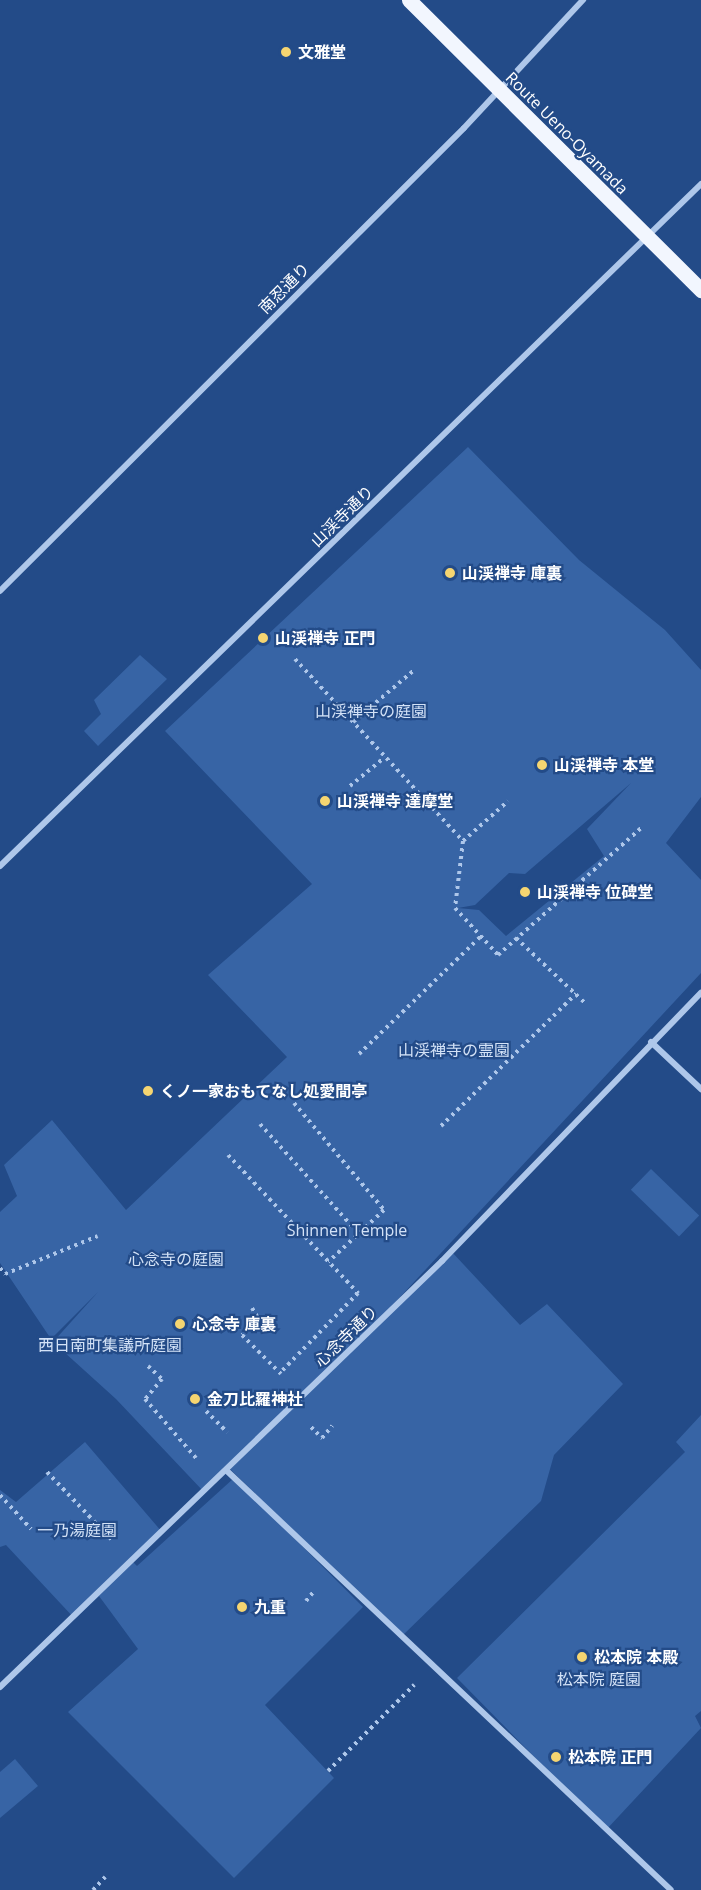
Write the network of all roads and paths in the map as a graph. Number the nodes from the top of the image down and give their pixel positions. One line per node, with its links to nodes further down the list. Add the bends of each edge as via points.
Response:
1 (409, 0): 3 (main road, Route Ueno-Oyamada)
2 (584, 0): 3 (street, 南忍通り)
3 (497, 89): 5 (main road, Route Ueno-Oyamada); 7 (street, 南忍通り, via 464,128)
4 (701, 184): 5 (street, 山渓寺通り)
5 (647, 239): 6 (main road, Route Ueno-Oyamada); 16 (street, 山渓寺通り)
6 (701, 290)
7 (0, 591)
8 (295, 659): 10 (path)
9 (414, 670): 10 (path)
10 (353, 722): 11 (path)
11 (385, 757): 12 (path); 15 (path)
12 (350, 786)
13 (508, 801): 15 (path)
14 (641, 828): 18 (path)
15 (464, 841): 17 (path, via 454,908)
16 (0, 866)
17 (481, 936): 18 (path, via 498,955); 23 (path)
18 (516, 938): 20 (path)
19 (701, 993): 22 (street, 心念寺通り)
20 (576, 994): 21 (path); 27 (path)
21 (585, 1003)
22 (651, 1041): 24 (street); 36 (street, 心念寺通り, via 442,1261)
23 (359, 1054)
24 (701, 1089)
25 (294, 1103): 29 (path, via 384,1210)
26 (260, 1124): 29 (path)
27 (441, 1126)
28 (228, 1155): 31 (path)
29 (359, 1234): 31 (path)
30 (98, 1236): 32 (path, via 5,1274)
31 (328, 1262): 35 (path, via 358,1293)
32 (0, 1268)
33 (252, 1308): 35 (path, via 258,1318 242,1335)
34 (148, 1366): 39 (path, via 162,1379 145,1400)
35 (280, 1373): 36 (path)
36 (302, 1397): 37 (street, 心念寺通り)
37 (227, 1471): 39 (street, 心念寺通り); 43 (street)
38 (47, 1472): 42 (path)
39 (216, 1481): 42 (street, 心念寺通り)
40 (0, 1496): 41 (path)
41 (31, 1529)
42 (132, 1560): 44 (street, 心念寺通り)
43 (434, 1665): 45 (path); 48 (street)
44 (0, 1686)
45 (328, 1771)
46 (105, 1877): 47 (path)
47 (93, 1890)
48 (671, 1890)

